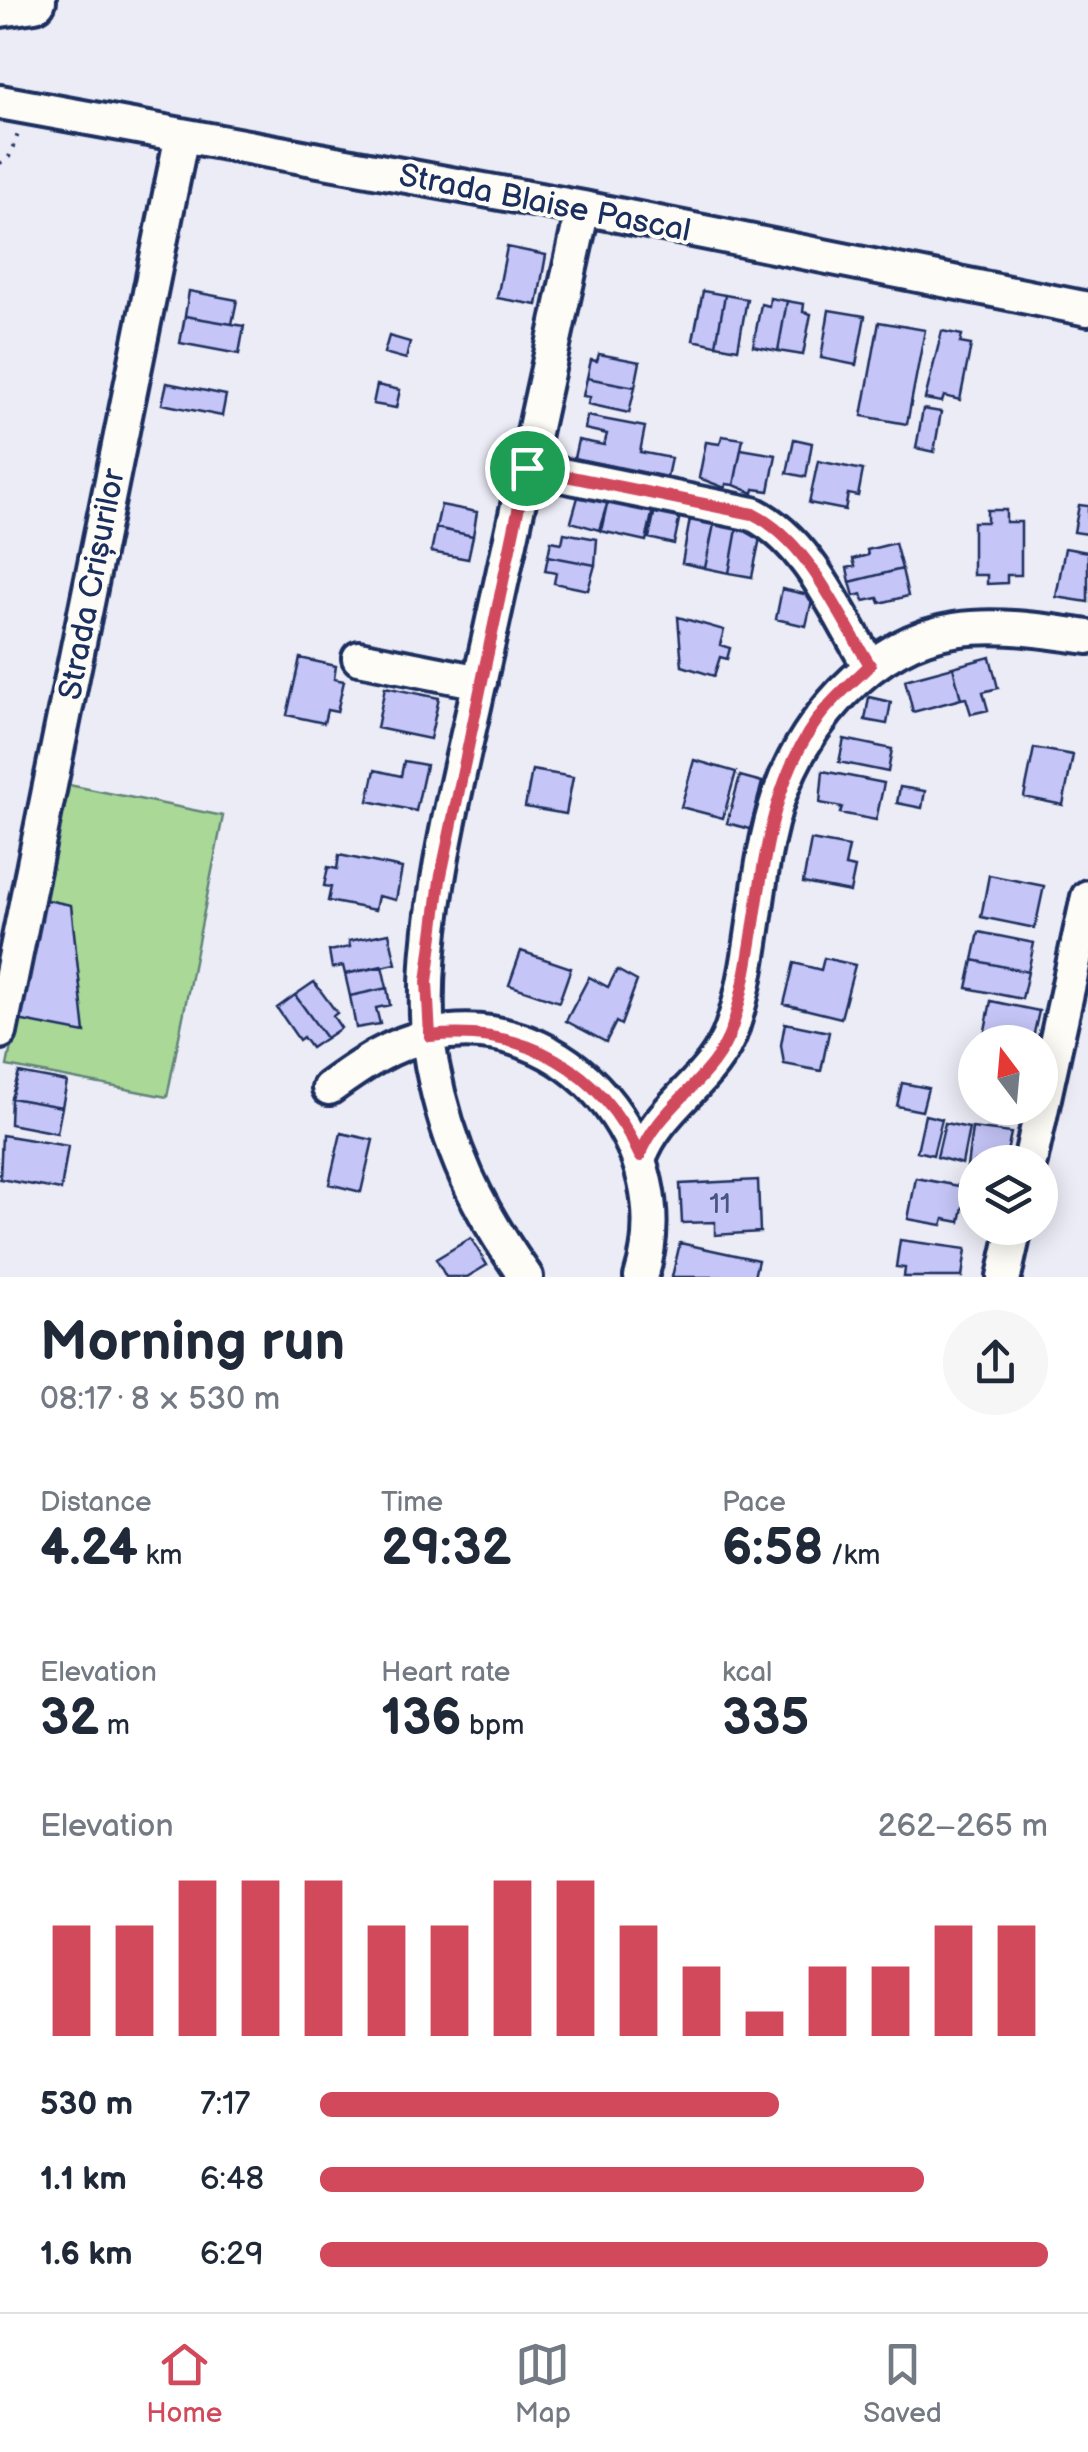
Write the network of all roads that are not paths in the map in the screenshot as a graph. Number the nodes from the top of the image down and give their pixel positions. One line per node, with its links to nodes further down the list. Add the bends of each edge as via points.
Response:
1 (34, 0): 2 (main road)
2 (0, 5)
3 (14, 104): 4 (street, Strada Blaise Pascal)
4 (182, 135): 5 (street, Strada Blaise Pascal); 13 (street, Strada Crișurilor)
5 (583, 208): 6 (street, Strada Blaise Pascal); 7 (street)
6 (1088, 309)
7 (527, 468): 10 (street, via 753,514 777,526); 11 (street)
8 (1088, 637): 10 (street, via 963,627 918,636)
9 (359, 658): 11 (street)
10 (870, 665): 17 (street, via 816,720 779,796 732,1030 701,1078 648,1134)
11 (480, 682): 14 (street, via 440,880 427,982)
12 (1088, 897): 16 (street)
13 (0, 1032)
14 (430, 1036): 15 (street, via 376,1054); 17 (street, via 482,1034 557,1058 616,1110); 19 (street, via 455,1158)
15 (330, 1088)
16 (1034, 1145)
17 (640, 1156): 20 (street, via 651,1225)
18 (1012, 1245): 21 (street)
19 (526, 1277)
20 (641, 1277)
21 (1004, 1277)

